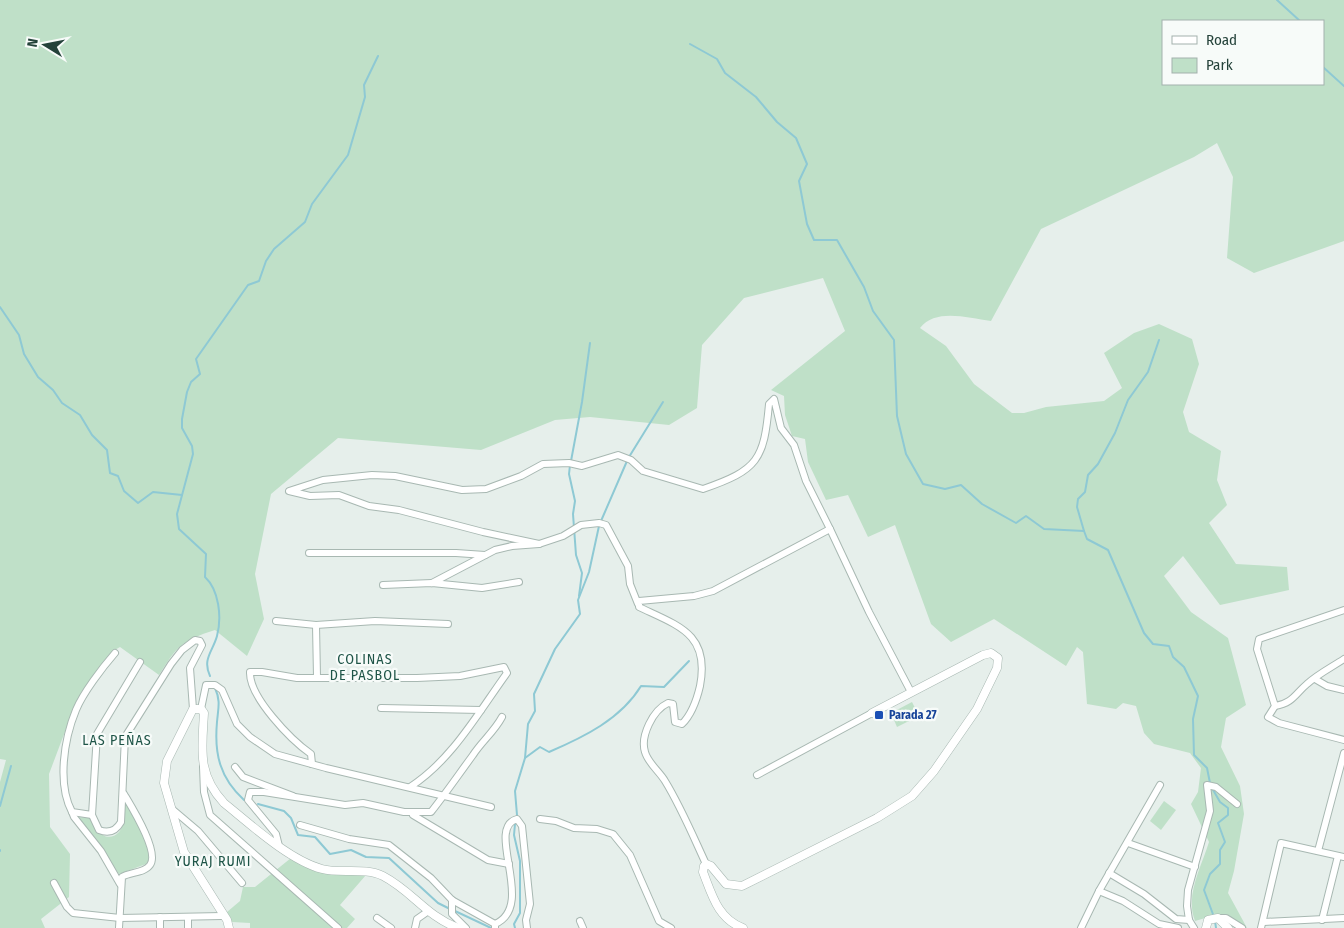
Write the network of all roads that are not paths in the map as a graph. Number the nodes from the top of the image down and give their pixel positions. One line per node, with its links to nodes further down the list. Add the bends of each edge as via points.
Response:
1 (830, 529): 2 (street, via 806,481 794,445 781,428 774,399 769,404 763,449 756,463 703,489 643,471 631,460 618,455 582,466 543,464 522,476 486,489 462,490 372,474 324,480 289,490 310,496 339,495 369,506 399,510); 8 (street, via 713,591 694,596 641,600); 19 (street, via 868,612)
2 (539, 544): 4 (street, via 512,546); 8 (street, via 563,536 581,525 606,525 628,566 630,584)
3 (309, 553): 4 (street, via 456,552)
4 (486, 555): 6 (street)
5 (519, 582): 6 (street, via 482,588)
6 (432, 583): 7 (street)
7 (383, 585)
8 (638, 604): 50 (street, via 685,632 702,652 698,692 686,720 682,724 675,722 673,704 664,704 650,723 644,745 646,755 664,779)
9 (1344, 610): 20 (street, via 1259,639 1257,649)
10 (276, 621): 12 (street)
11 (448, 624): 12 (street, via 376,621)
12 (316, 625): 16 (street)
13 (115, 653): 40 (street, via 76,710 68,737 64,757 65,781 67,802)
14 (1344, 658): 17 (street)
15 (140, 662): 42 (street, via 97,734)
16 (317, 676): 23 (street, via 460,676 504,667 507,673); 28 (street, via 297,678 250,672 250,681 257,696 297,744 311,754)
17 (1315, 679): 18 (street); 20 (street, via 1296,697)
18 (1344, 690)
19 (911, 692): 24 (street); 50 (street, via 987,653 998,658 997,668 976,709 934,771 905,802 742,886 723,882 714,868)
20 (1275, 706): 26 (street, via 1268,717 1279,723)
21 (381, 708): 23 (street)
22 (197, 709): 28 (street, via 206,685 216,685 222,690 234,719 250,736 275,754); 29 (street, via 204,713); 34 (street, via 190,668 202,645 195,640 171,664 126,737); 38 (street, via 165,766 164,783)
23 (481, 710): 33 (street, via 437,765)
24 (872, 713): 31 (street)
25 (502, 717): 35 (street)
26 (1344, 740)
27 (1344, 753): 47 (street)
28 (312, 764): 33 (street)
29 (203, 767): 46 (street, via 219,798); 75 (street, via 204,792 210,815)
30 (235, 767): 36 (street, via 243,777)
31 (757, 775)
32 (1160, 785): 45 (street)
33 (410, 787): 35 (street)
34 (123, 793): 42 (street, via 121,822 114,830 99,830); 55 (street, via 137,816 151,848 152,859 151,865 122,877)
35 (444, 795): 39 (street); 41 (street, via 431,812)
36 (296, 798): 41 (street, via 345,805 374,804); 46 (street, via 254,791 248,795 248,800 276,834)
37 (1237, 804): 51 (street, via 1216,787 1207,785 1210,811)
38 (172, 808): 54 (street, via 198,831); 59 (street, via 184,852)
39 (491, 808)
40 (72, 812): 42 (street); 55 (street)
41 (404, 812): 49 (street, via 427,822 488,860)
42 (92, 815)
43 (540, 819): 82 (street, via 613,834 630,855 659,921)
44 (300, 825): 57 (street, via 349,839 389,845)
45 (1128, 843): 51 (street); 52 (street)
46 (279, 846): 58 (street, via 323,869 381,875)
47 (1318, 851): 48 (street); 69 (street, via 1282,843)
48 (1341, 856): 67 (street)
49 (508, 864): 70 (street, via 512,907 507,918); 80 (street, via 507,830 517,819 522,826 530,893)
50 (706, 864): 83 (street, via 703,872 719,910 729,921)
51 (1195, 867): 66 (street, via 1188,890)
52 (1110, 873): 56 (street); 66 (street, via 1176,919)
53 (54, 883): 62 (street, via 73,913)
54 (242, 883)
55 (120, 884): 62 (street)
56 (1099, 891): 84 (street); 85 (street, via 1123,901 1159,924)
57 (452, 900): 70 (street); 79 (street, via 452,914)
58 (427, 912): 77 (street, via 416,919); 78 (street)
59 (222, 916): 61 (street); 74 (street)
60 (160, 917): 61 (street); 62 (street); 72 (street)
61 (188, 917): 73 (street)
62 (120, 918): 71 (street)
63 (377, 918): 76 (street)
64 (1218, 918): 87 (street, via 1208,920); 88 (street); 89 (street, via 1226,918)
65 (1344, 918): 67 (street)
66 (1189, 920): 86 (street)
67 (1322, 920): 69 (street)
68 (580, 921): 81 (street)
69 (1262, 925)
70 (495, 926)
71 (119, 928)
72 (160, 928)
73 (188, 928)
74 (229, 928)
75 (338, 928)
76 (391, 928)
77 (415, 928)
78 (458, 928)
79 (466, 928)
80 (528, 928)
81 (583, 928)
82 (671, 928)
83 (743, 928)
84 (1081, 928)
85 (1178, 928)
86 (1194, 928)
87 (1206, 928)
88 (1228, 928)
89 (1242, 928)

